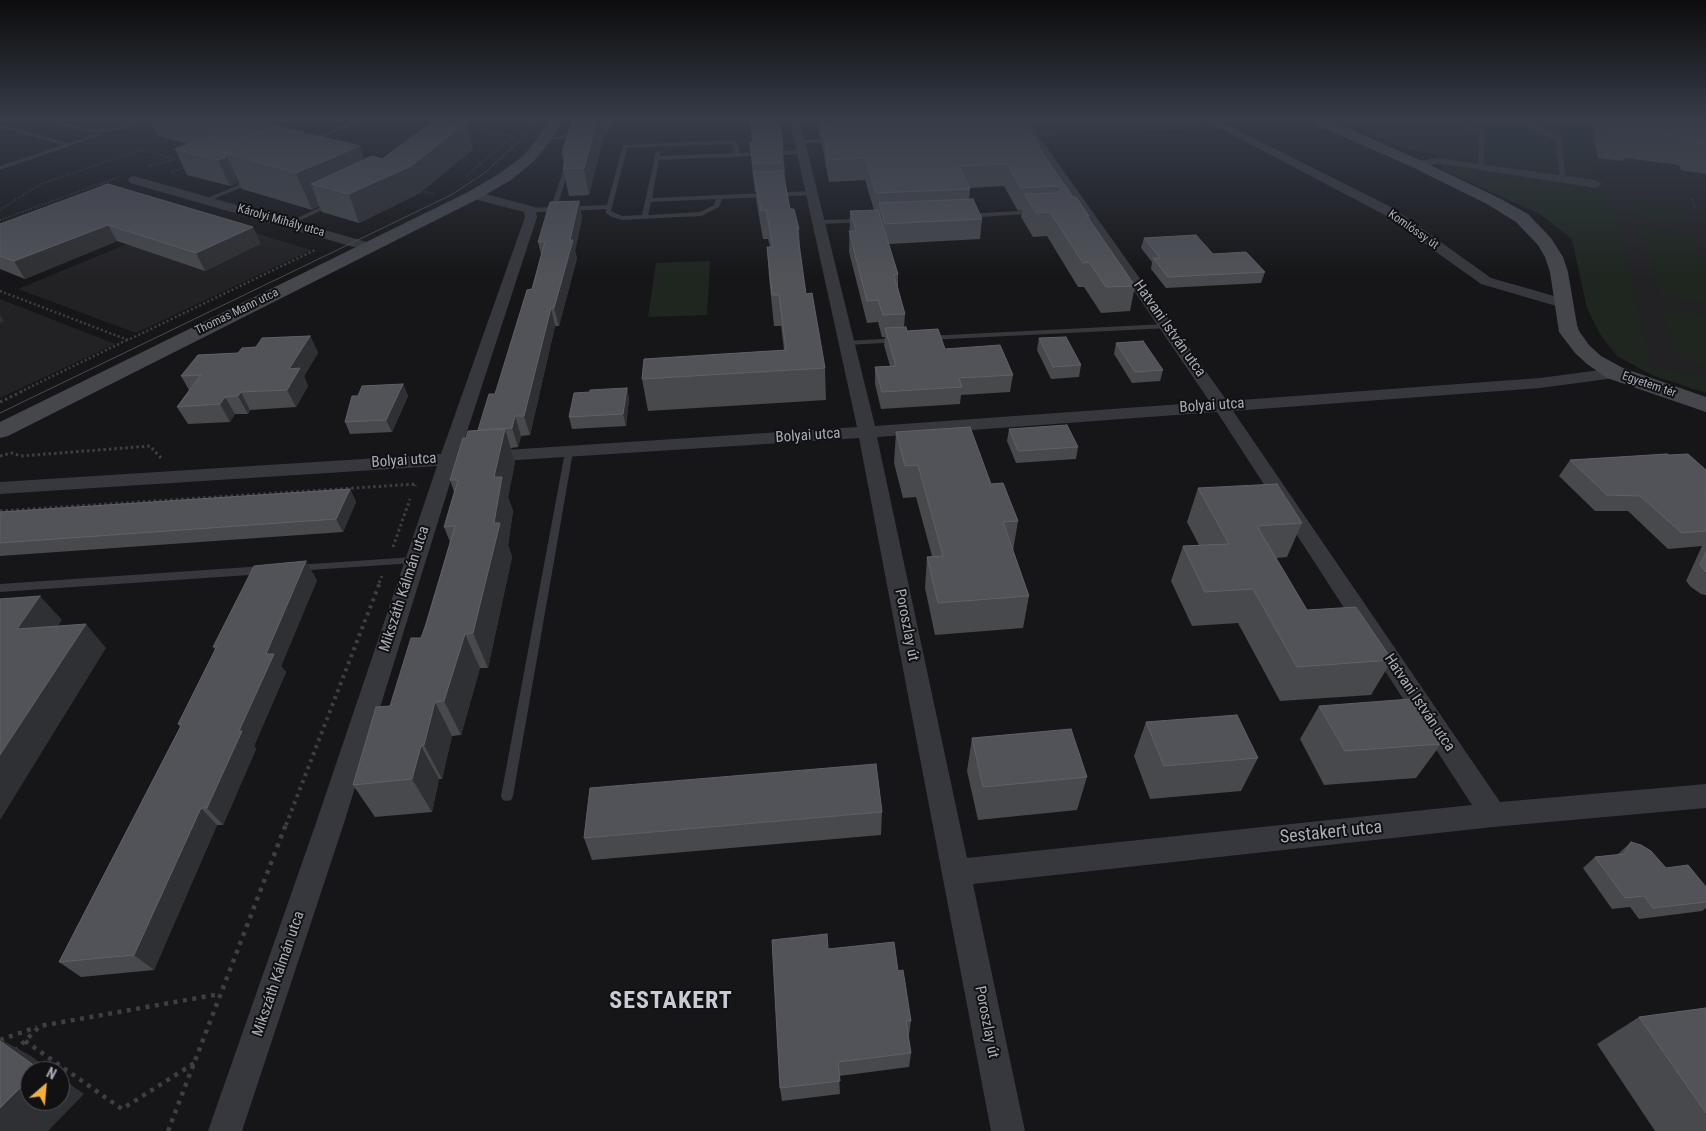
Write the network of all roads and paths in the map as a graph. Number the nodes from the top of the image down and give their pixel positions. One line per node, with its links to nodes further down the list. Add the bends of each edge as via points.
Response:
1 (71, 174): 29 (path, via 41,184)
2 (250, 174): 25 (lane, via 243,177 241,186)
3 (509, 174): 20 (street)
4 (565, 174): 31 (lane)
5 (618, 174): 27 (lane)
6 (654, 174): 26 (lane)
7 (807, 174): 19 (street, Poroszlay út)
8 (1060, 174): 43 (street, Hatvani István utca)
9 (1315, 174): 42 (street, Komlóssy út, via 1388,211 1486,281)
10 (1437, 174): 42 (street, Egyetem tér, via 1522,218 1545,242 1554,257)
11 (1524, 174): 14 (street)
12 (1562, 174): 14 (lane)
13 (130, 177): 15 (path); 25 (street, Károlyi Mihály utca)
14 (1563, 180): 16 (street)
15 (101, 184): 17 (path); 35 (path)
16 (1596, 184)
17 (110, 187)
18 (418, 190): 21 (path, via 436,194)
19 (812, 193): 22 (lane); 37 (street, Poroszlay út)
20 (474, 195): 30 (street); 40 (street, Thomas Mann utca)
21 (427, 198)
22 (719, 198): 26 (lane); 33 (lane, via 717,206 708,212)
23 (343, 199): 38 (lane)
24 (1692, 199): 28 (path)
25 (206, 200): 38 (street, Károlyi Mihály utca)
26 (649, 200): 33 (lane)
27 (608, 207): 31 (lane); 33 (lane, via 608,212 614,216)
28 (1695, 208)
29 (0, 210)
30 (530, 210): 31 (lane); 57 (street, Mikszáth Kálmán utca, via 531,217)
31 (554, 210)
32 (1043, 212): 34 (lane)
33 (645, 216)
34 (956, 216)
35 (0, 220)
36 (868, 220): 37 (lane)
37 (819, 222): 47 (street, Poroszlay út)
38 (288, 224): 40 (street, Károlyi Mihály utca)
39 (309, 246): 46 (path, via 318,248)
40 (369, 247): 52 (street, Thomas Mann utca)
41 (0, 291): 46 (path)
42 (1564, 303): 48 (street, Egyetem tér, via 1569,332 1594,360)
43 (1166, 326): 45 (lane); 51 (street, Hatvani István utca)
44 (909, 339): 47 (lane)
45 (919, 339)
46 (128, 340): 49 (path)
47 (846, 343): 53 (street, Poroszlay út)
48 (1614, 373): 50 (street, Egyetem tér); 51 (street, Bolyai utca, via 1540,382)
49 (0, 402)
50 (1706, 404)
51 (1221, 405): 53 (street, Bolyai utca); 64 (street, Hatvani István utca)
52 (0, 430)
53 (867, 432): 55 (street, Bolyai utca); 65 (street, Poroszlay út)
54 (150, 446): 56 (path)
55 (569, 452): 57 (street, Bolyai utca); 62 (lane)
56 (0, 456)
57 (450, 458): 58 (street, Bolyai utca); 60 (street, Mikszáth Kálmán utca)
58 (0, 488)
59 (0, 511): 60 (path, via 416,484)
60 (401, 561): 61 (lane); 66 (path); 73 (street, Mikszáth Kálmán utca, via 329,826)
61 (0, 588)
62 (507, 796)
63 (1706, 796): 64 (street, Sestakert utca)
64 (1493, 815): 65 (street, Sestakert utca)
65 (956, 873): 74 (street, Poroszlay út)
66 (220, 994): 67 (path); 71 (path)
67 (40, 1026): 68 (path); 69 (path)
68 (0, 1040)
69 (25, 1041): 70 (path); 71 (path, via 122,1109)
70 (12, 1053)
71 (196, 1062): 72 (path)
72 (168, 1131)
73 (225, 1131)
74 (1008, 1131)

